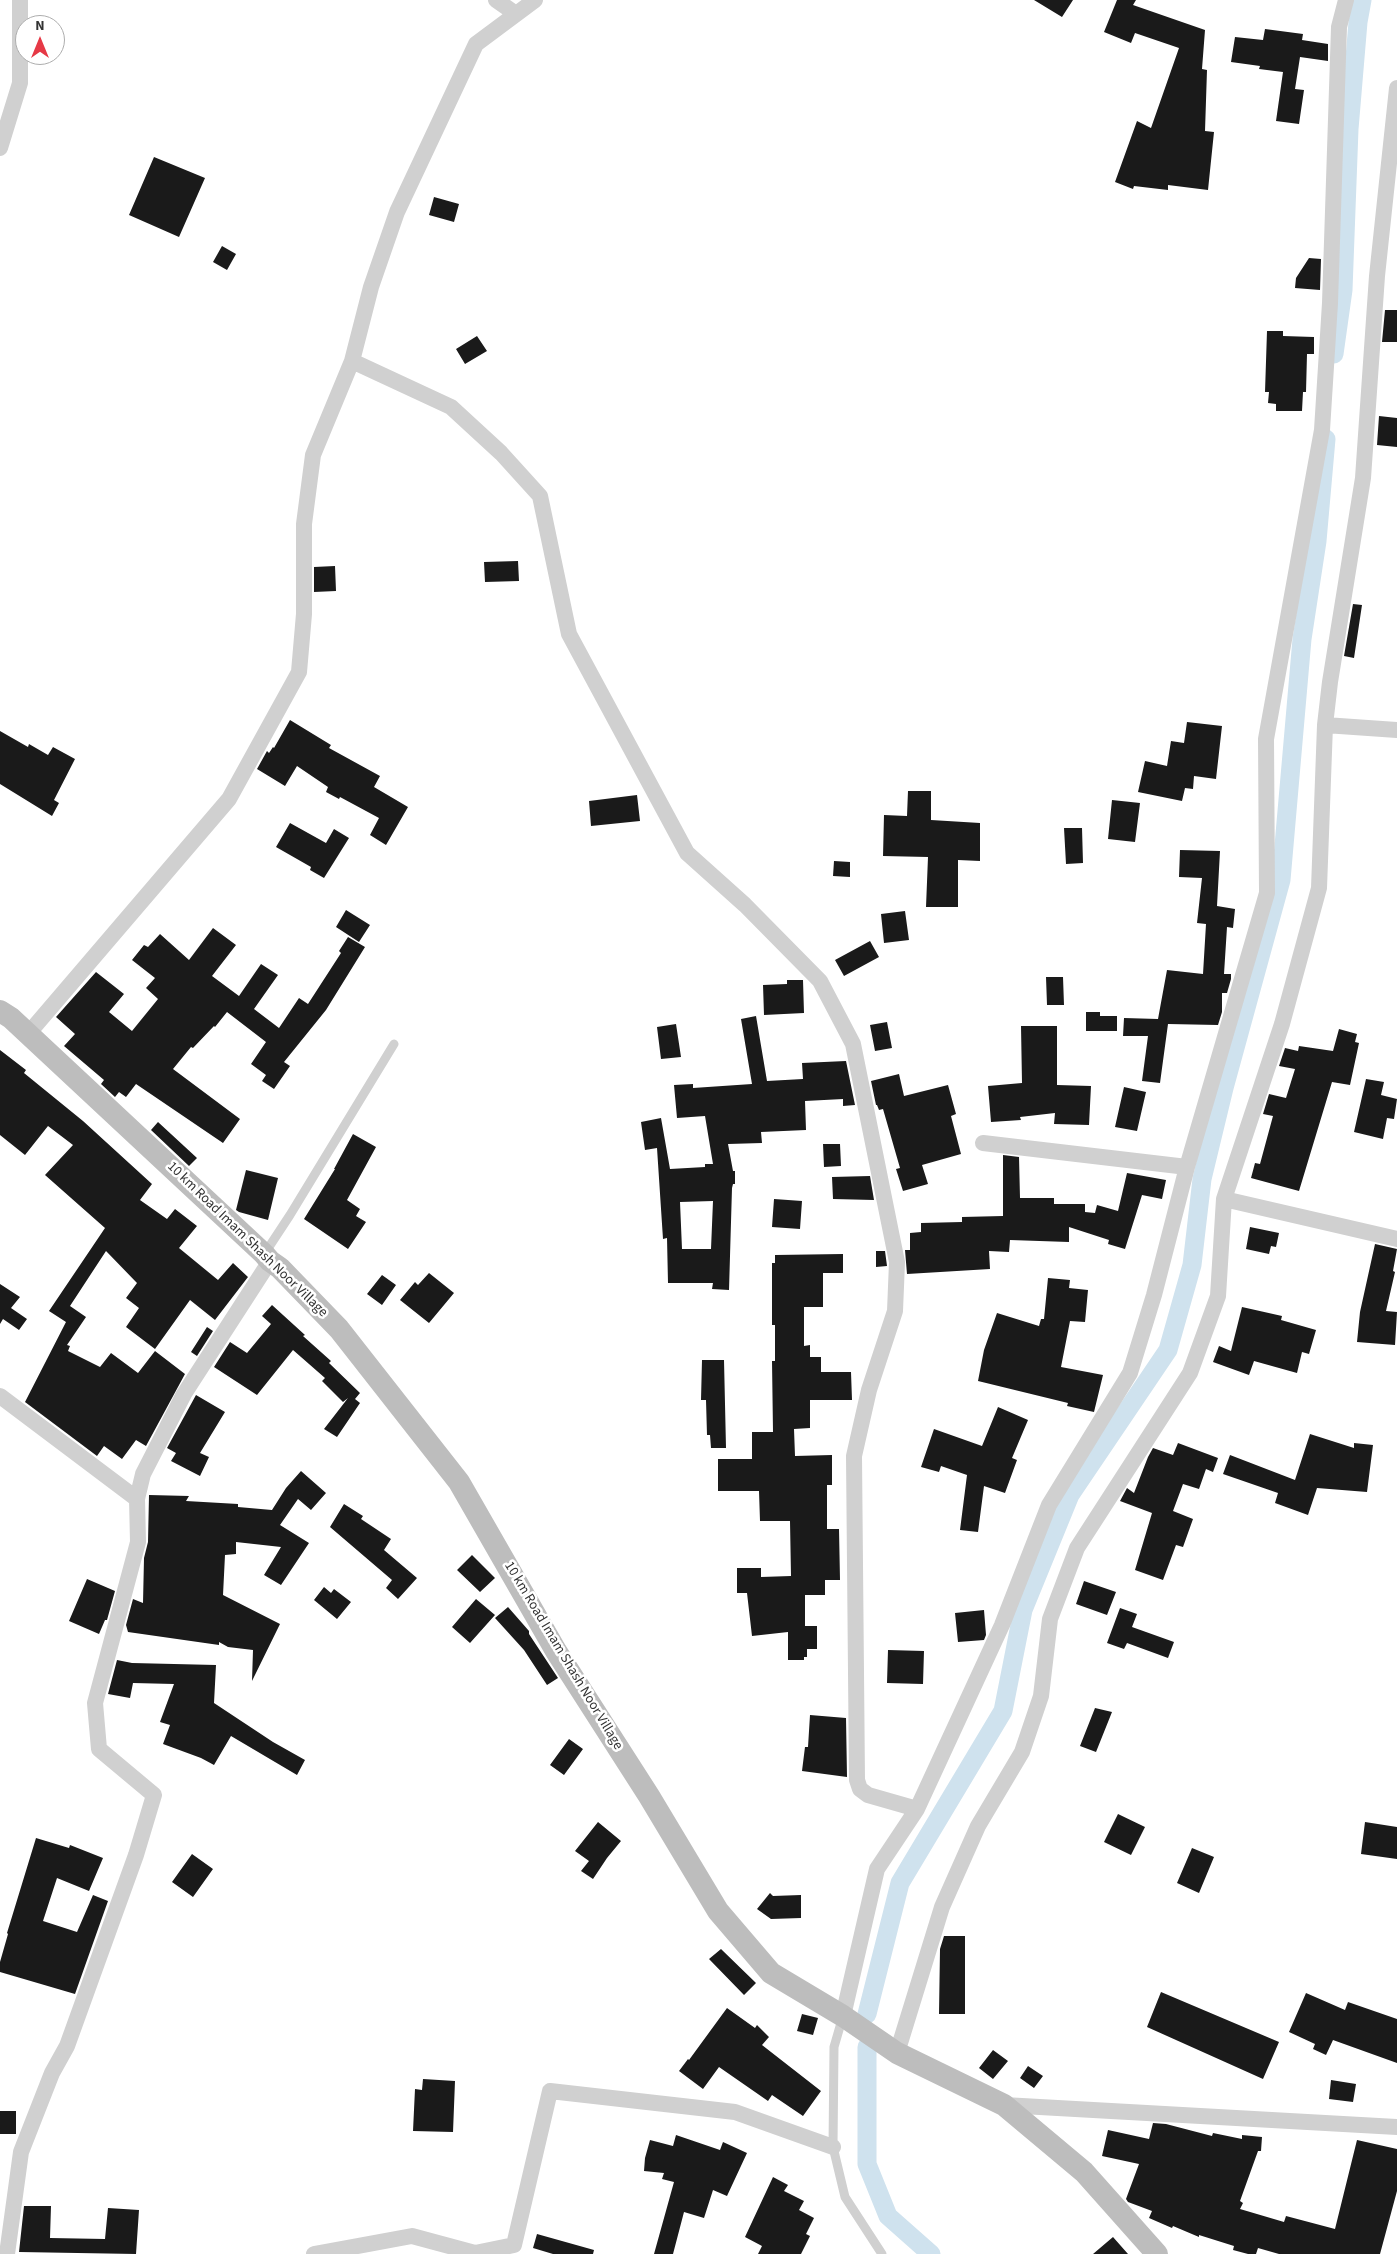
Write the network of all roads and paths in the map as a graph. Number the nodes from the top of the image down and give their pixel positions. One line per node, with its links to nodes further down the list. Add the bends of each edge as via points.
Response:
1 (20, 0): 7 (street, via 20,83)
2 (496, 0): 5 (street)
3 (535, 0): 5 (street)
4 (1346, 0): 16 (street, via 1339,27 1330,303 1322,430 1266,739 1267,893)
5 (516, 14): 9 (street, via 476,44 397,212 371,287)
6 (1397, 88): 8 (street)
7 (0, 148)
8 (1390, 229): 10 (street, via 1377,276 1363,478)
9 (352, 362): 13 (street, via 313,455 304,524 304,614 299,672 229,799); 22 (street, via 451,407 501,453 540,496 569,634 687,853 745,905 820,981 853,1044 897,1262 895,1311 869,1390 854,1456 857,1780 860,1789 868,1795)
10 (1325, 725): 11 (street); 17 (street, via 1319,888 1282,1024)
11 (1397, 730)
12 (0, 1010): 13 (street, 10 km Road Imam Shash Noor Village)
13 (28, 1034): 19 (street, 10 km Road Imam Shash Noor Village)
14 (394, 1044): 19 (lane)
15 (983, 1143): 16 (street)
16 (1187, 1167): 22 (street, via 1130,1373 1049,1505 1002,1626)
17 (1224, 1199): 18 (street); 24 (street, via 1218,1296 1190,1373 1077,1548 1050,1619 1041,1696 1022,1752 978,1826 942,1907)
18 (1397, 1239)
19 (268, 1257): 21 (street, via 184,1394 144,1474); 23 (street, 10 km Road Imam Shash Noor Village, via 339,1329 459,1482 556,1651 718,1911 772,1973)
20 (0, 1396): 21 (street)
21 (137, 1499): 29 (street, via 138,1542 95,1704 99,1749 154,1795 136,1855 70,2037 21,2152)
22 (917, 1810): 23 (street, via 877,1869)
23 (843, 2016): 24 (street, 10 km Road Imam Shash Noor Village); 27 (lane, via 834,2047)
24 (897, 2053): 25 (street, 10 km Road Imam Shash Noor Village)
25 (1004, 2105): 26 (street); 32 (street, 10 km Road Imam Shash Noor Village, via 1084,2172)
26 (1397, 2127)
27 (833, 2147): 28 (street, via 735,2112 550,2091); 31 (lane, via 846,2197)
28 (515, 2249): 30 (street, via 475,2253 412,2236)
29 (7, 2254)
30 (314, 2254)
31 (882, 2254)
32 (1157, 2254)

